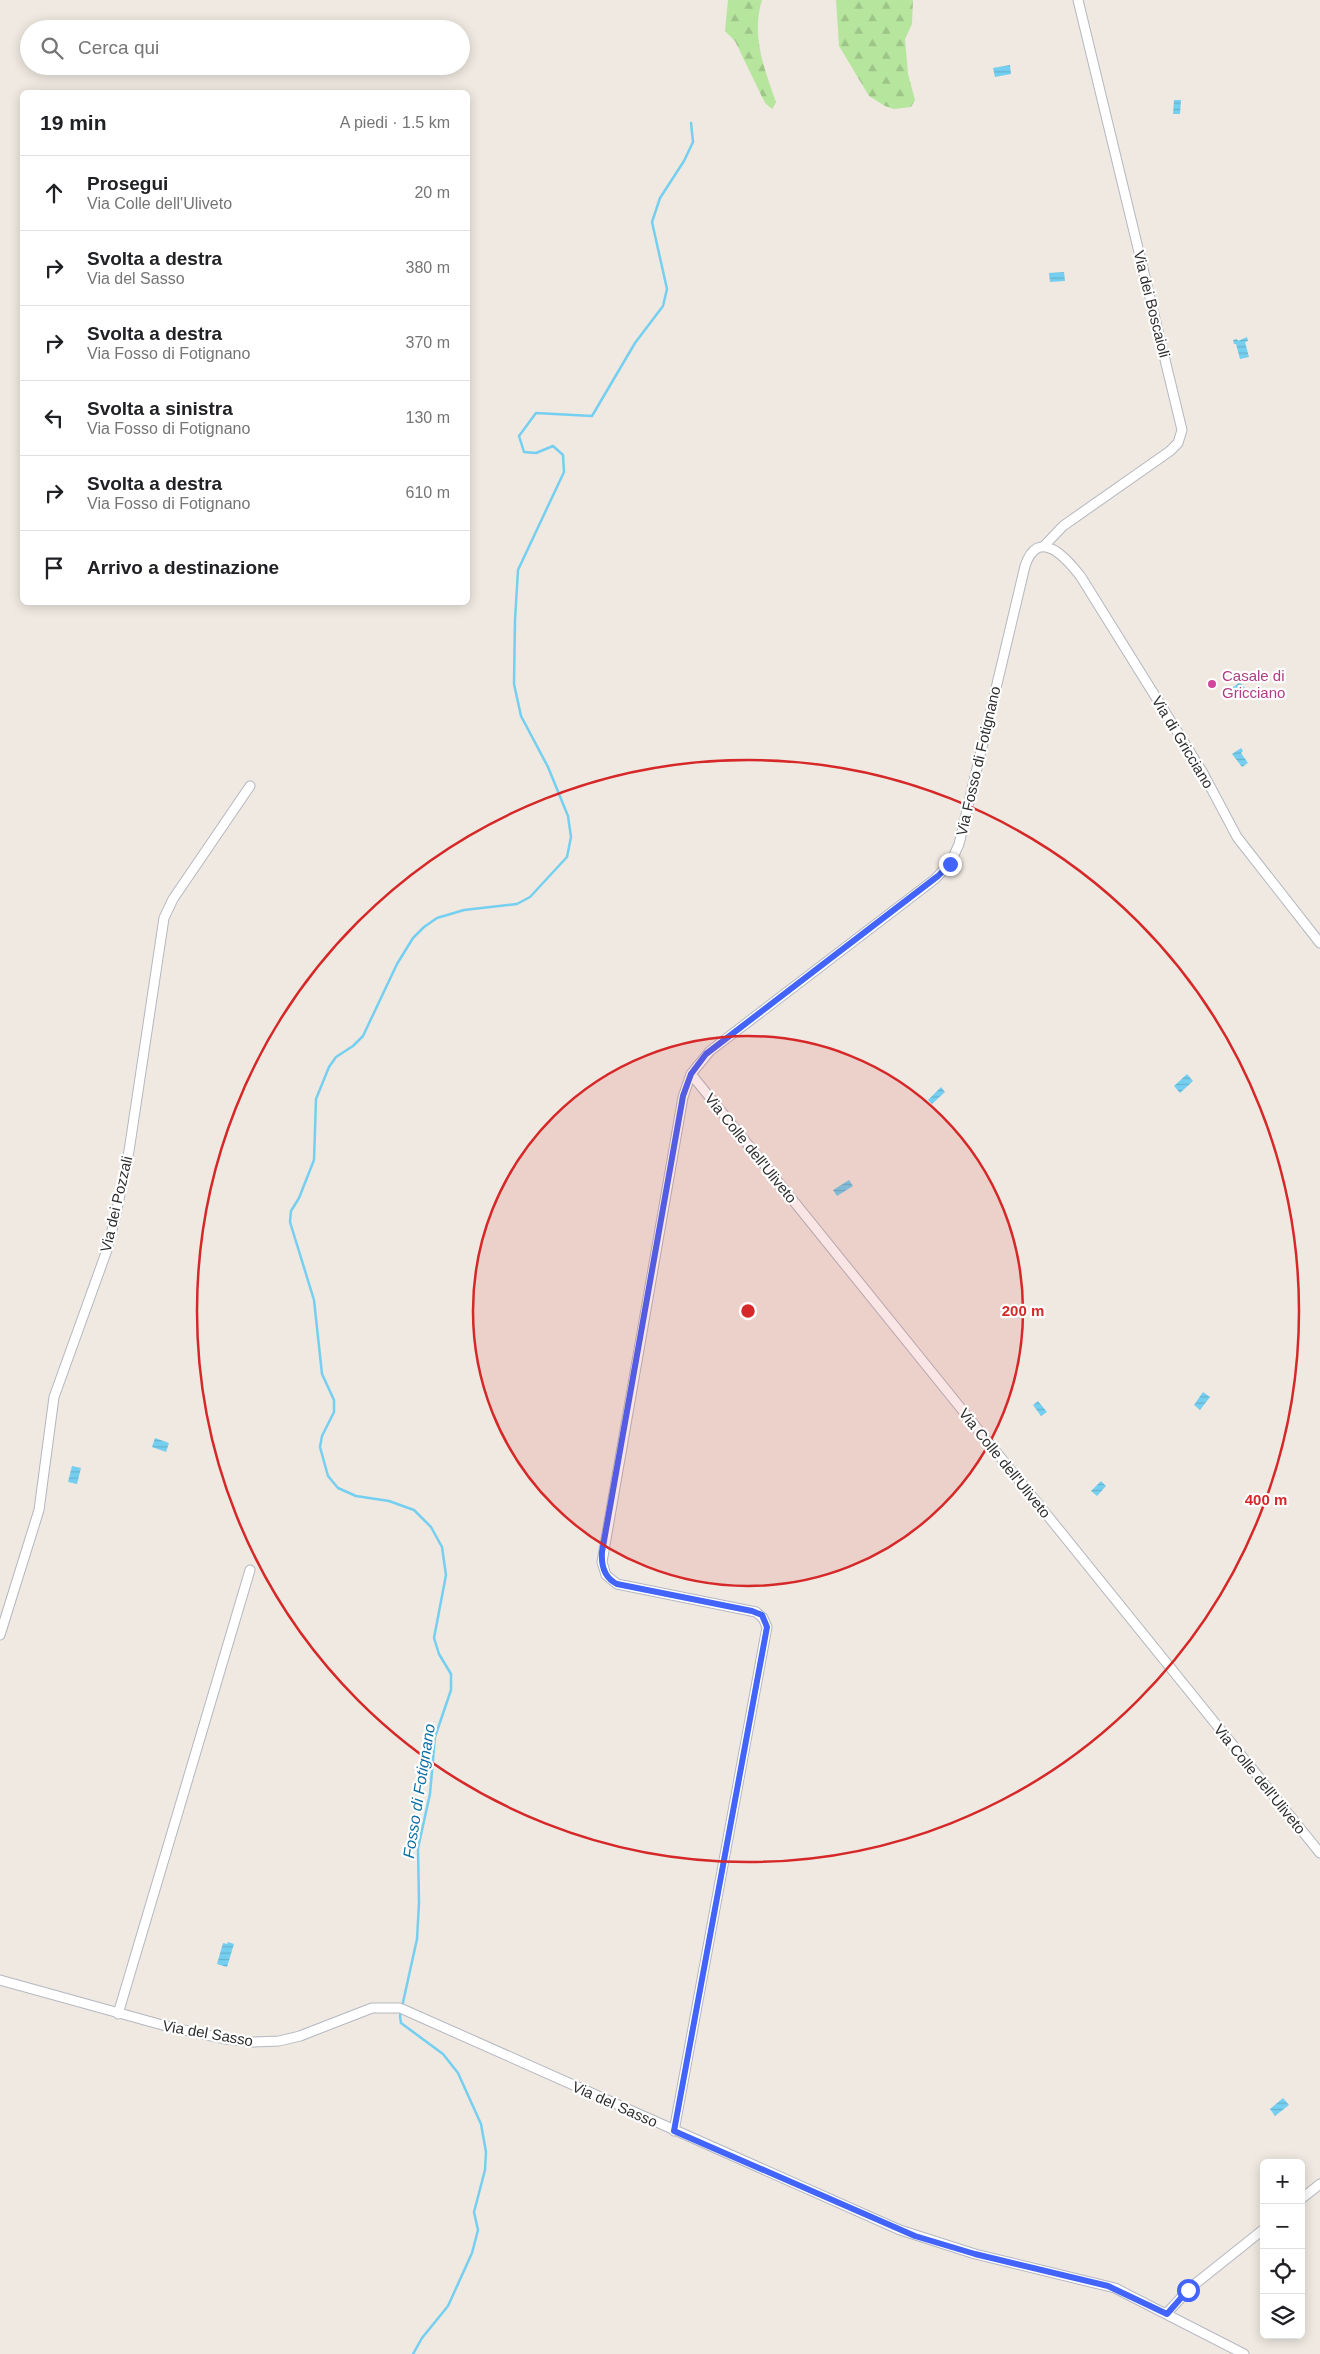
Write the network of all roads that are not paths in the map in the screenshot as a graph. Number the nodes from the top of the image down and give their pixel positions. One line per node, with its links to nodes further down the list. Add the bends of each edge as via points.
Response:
1 (1078, 0): 2 (street, Via dei Boscaioli, via 1182,430 1180,439 1170,451 1063,526)
2 (1044, 546): 4 (street, Via di Gricciano, via 1060,554 1081,576 1203,772 1237,837); 5 (street, Via Fosso di Fotignano, via 1032,550 1025,566 952,862 710,1051)
3 (250, 786): 7 (street, Via dei Pozzali, via 176,894 164,918 129,1151 114,1222 54,1397 39,1510)
4 (1320, 943)
5 (691, 1074): 8 (street, Via Colle dell'Uliveto); 11 (street, Via Fosso di Fotignano, via 683,1096 602,1562 606,1575 617,1584 752,1611 762,1615 767,1627)
6 (250, 1570): 10 (street)
7 (0, 1635)
8 (1320, 1854)
9 (0, 1980): 10 (street, Via del Sasso)
10 (118, 2014): 11 (street, Via del Sasso, via 219,2037 264,2042 310,2033 367,2009 394,2007)
11 (674, 2131): 15 (street, Via del Sasso, via 915,2236 1108,2286)
12 (1320, 2184): 13 (street)
13 (1305, 2196)
14 (1260, 2232): 15 (street, via 1190,2288)
15 (1167, 2314): 16 (street, Via del Sasso)
16 (1244, 2354)

